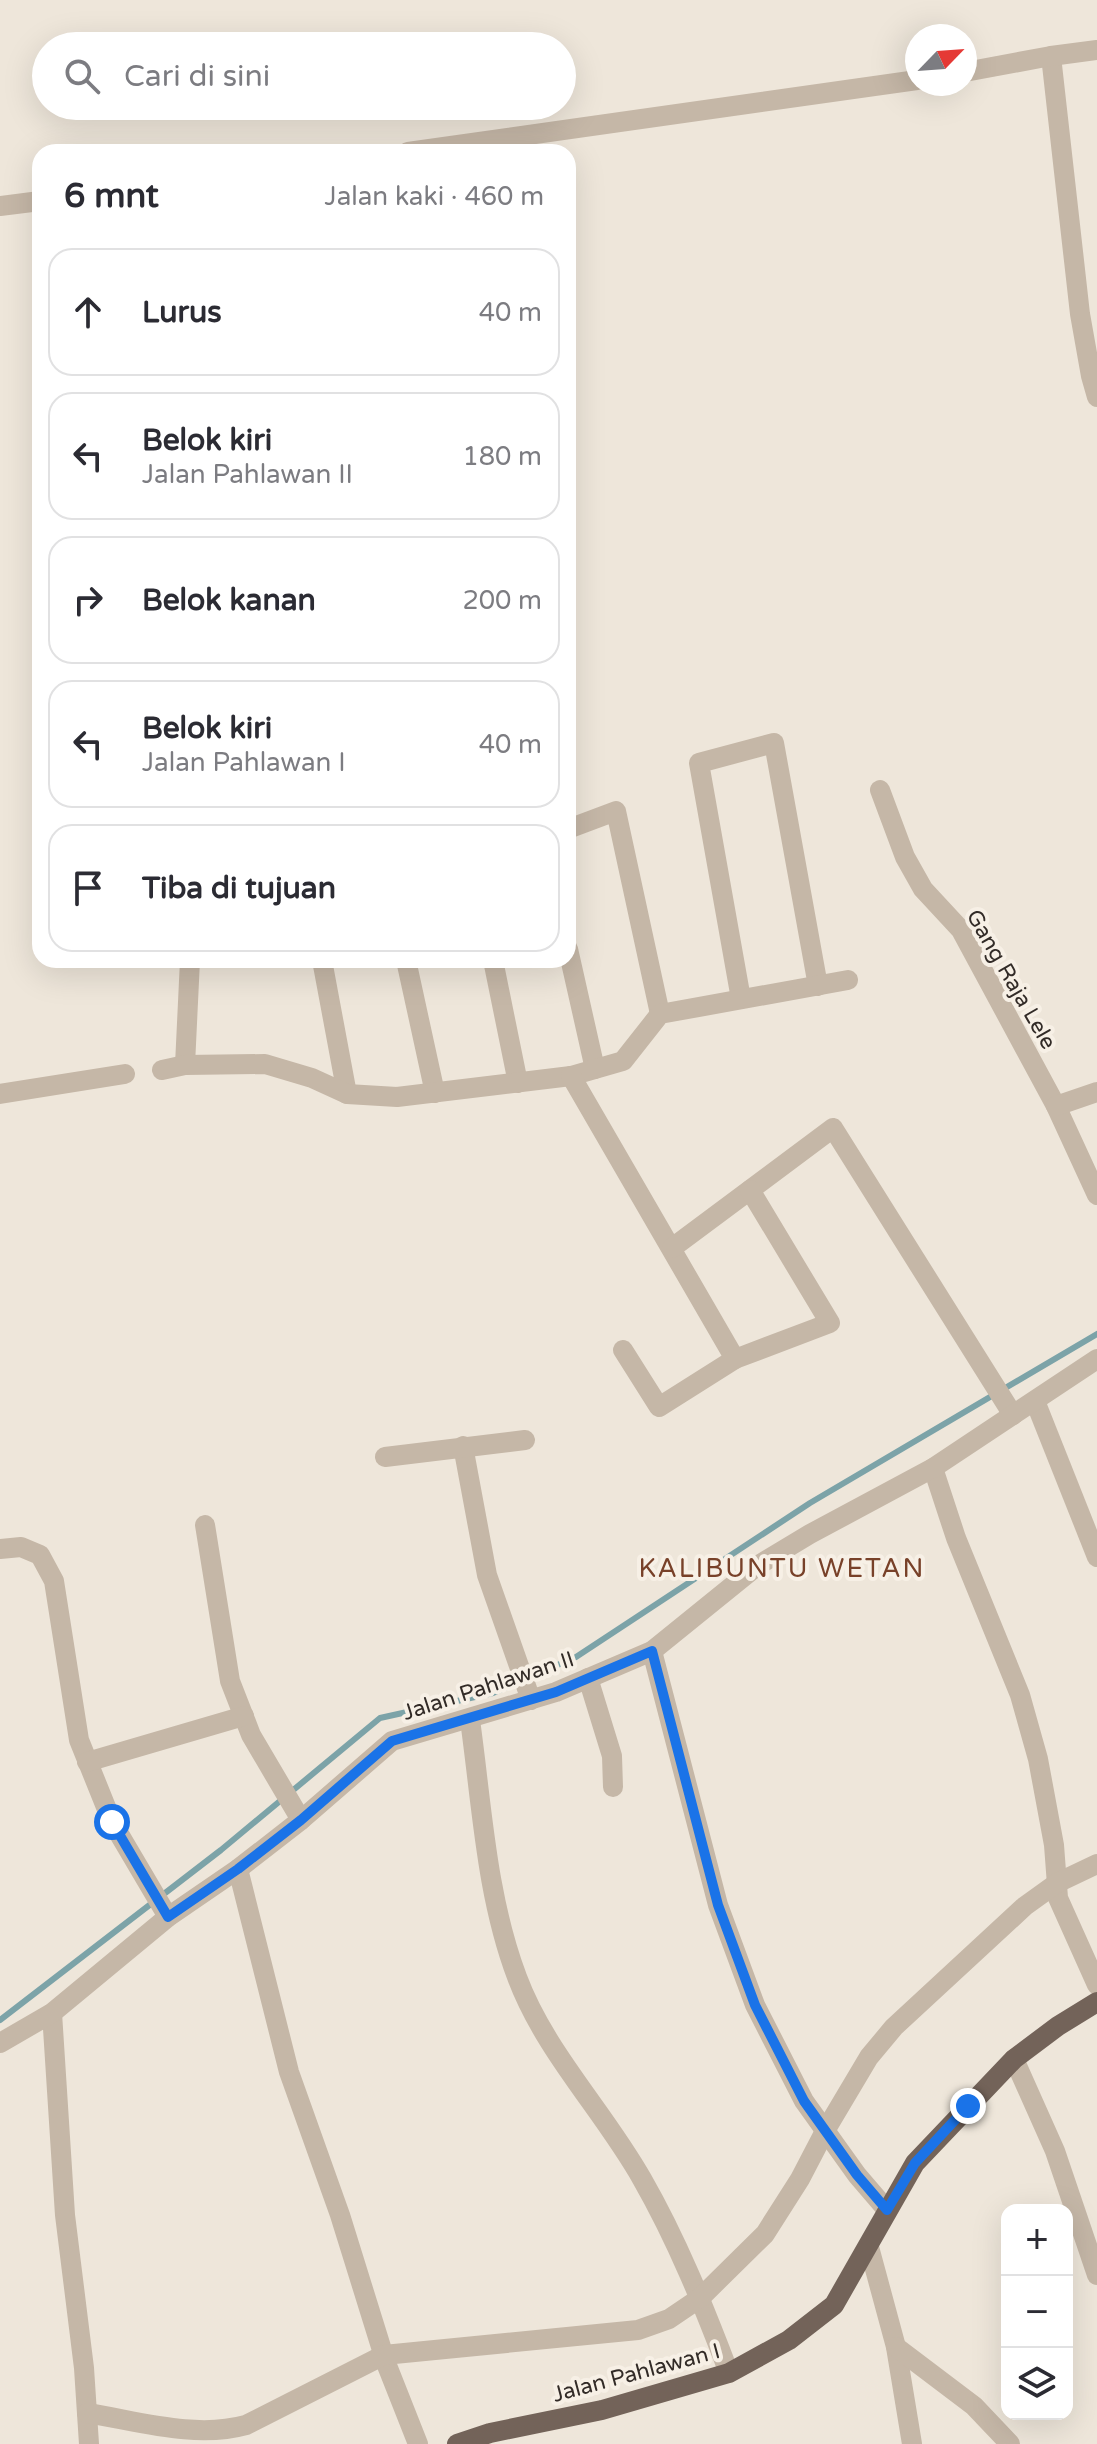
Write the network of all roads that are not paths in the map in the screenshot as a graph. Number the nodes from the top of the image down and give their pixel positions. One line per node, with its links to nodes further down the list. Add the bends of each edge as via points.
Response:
1 (1097, 50): 2 (street)
2 (1051, 56): 3 (street); 8 (street, via 1080,314)
3 (977, 70)
4 (905, 82): 5 (street)
5 (465, 144)
6 (32, 202): 7 (street)
7 (0, 206)
8 (1097, 397)
9 (880, 790): 30 (street, Gang Raja Lele, via 905,857 923,889 961,930)
10 (576, 826): 19 (street, via 616,811)
11 (190, 968): 20 (street)
12 (323, 968): 29 (street)
13 (408, 968): 27 (street)
14 (495, 968): 25 (street)
15 (572, 968): 21 (street)
16 (848, 980): 17 (street)
17 (818, 986): 18 (street); 18 (street, via 774,743 699,763)
18 (741, 999): 19 (street)
19 (660, 1014): 21 (street, via 623,1061)
20 (185, 1065): 22 (street); 29 (street, via 265,1064)
21 (595, 1069): 24 (street)
22 (162, 1070)
23 (125, 1074): 28 (street)
24 (571, 1076): 25 (street); 33 (street)
25 (518, 1083): 27 (street)
26 (1097, 1092): 30 (street)
27 (435, 1093): 29 (street)
28 (0, 1094)
29 (347, 1094)
30 (1056, 1106): 32 (street, Gang Raja Lele)
31 (750, 1190): 33 (street); 35 (street, via 830,1323); 38 (street, via 833,1128)
32 (1097, 1195)
33 (672, 1248): 35 (street)
34 (623, 1350): 35 (street, via 659,1407)
35 (735, 1359)
36 (1097, 1359): 37 (street, Jalan Pahlawan II)
37 (1035, 1401): 38 (street, Jalan Pahlawan II); 45 (street)
38 (1013, 1415): 42 (street, Jalan Pahlawan II)
39 (525, 1440): 40 (street)
40 (463, 1446): 41 (street); 48 (street, via 487,1575)
41 (385, 1457)
42 (933, 1468): 46 (street, Jalan Pahlawan II, via 757,1566); 56 (street, via 1020,1695 1041,1773)
43 (205, 1525): 49 (street, via 230,1681)
44 (0, 1549): 51 (street, via 21,1547 40,1555 54,1581)
45 (1097, 1557)
46 (652, 1651): 47 (street, Jalan Pahlawan II); 63 (street, via 718,1905 755,2005)
47 (588, 1678): 48 (street, Jalan Pahlawan II); 52 (street, via 612,1756)
48 (529, 1695): 50 (street, Jalan Pahlawan II)
49 (244, 1716): 51 (street); 53 (street)
50 (470, 1720): 53 (street, Jalan Pahlawan II, via 392,1741); 67 (street, via 494,1895 517,1977 542,2031 641,2178)
51 (87, 1762): 57 (street, via 112,1822)
52 (613, 1787)
53 (297, 1815): 55 (street, Jalan Pahlawan II)
54 (1097, 1864): 56 (street)
55 (238, 1869): 57 (street, Jalan Pahlawan II); 69 (street, via 289,2072)
56 (1057, 1890): 58 (street); 63 (street, via 1025,1906 894,2027 869,2057)
57 (166, 1915): 60 (street, Jalan Pahlawan II)
58 (1097, 1985)
59 (1097, 2002): 62 (main road, Jalan Pahlawan I)
60 (52, 2013): 61 (street, Jalan Pahlawan II); 71 (street, via 65,2215)
61 (0, 2043)
62 (1014, 2059): 64 (main road, Jalan Pahlawan I, via 915,2163); 66 (street, via 1055,2151)
63 (828, 2136): 64 (street); 67 (street, via 765,2234)
64 (887, 2210): 65 (main road, Jalan Pahlawan I)
65 (869, 2247): 68 (street); 70 (main road, Jalan Pahlawan I, via 825,2314)
66 (1097, 2275)
67 (703, 2303): 69 (street, via 638,2330); 70 (street)
68 (896, 2347): 75 (street); 76 (street, via 974,2406)
69 (385, 2359): 71 (street, via 231,2429 200,2431); 73 (street)
70 (729, 2373): 74 (main road, Jalan Pahlawan I)
71 (87, 2413): 72 (street)
72 (89, 2444)
73 (418, 2444)
74 (457, 2444)
75 (912, 2444)
76 (1010, 2444)

